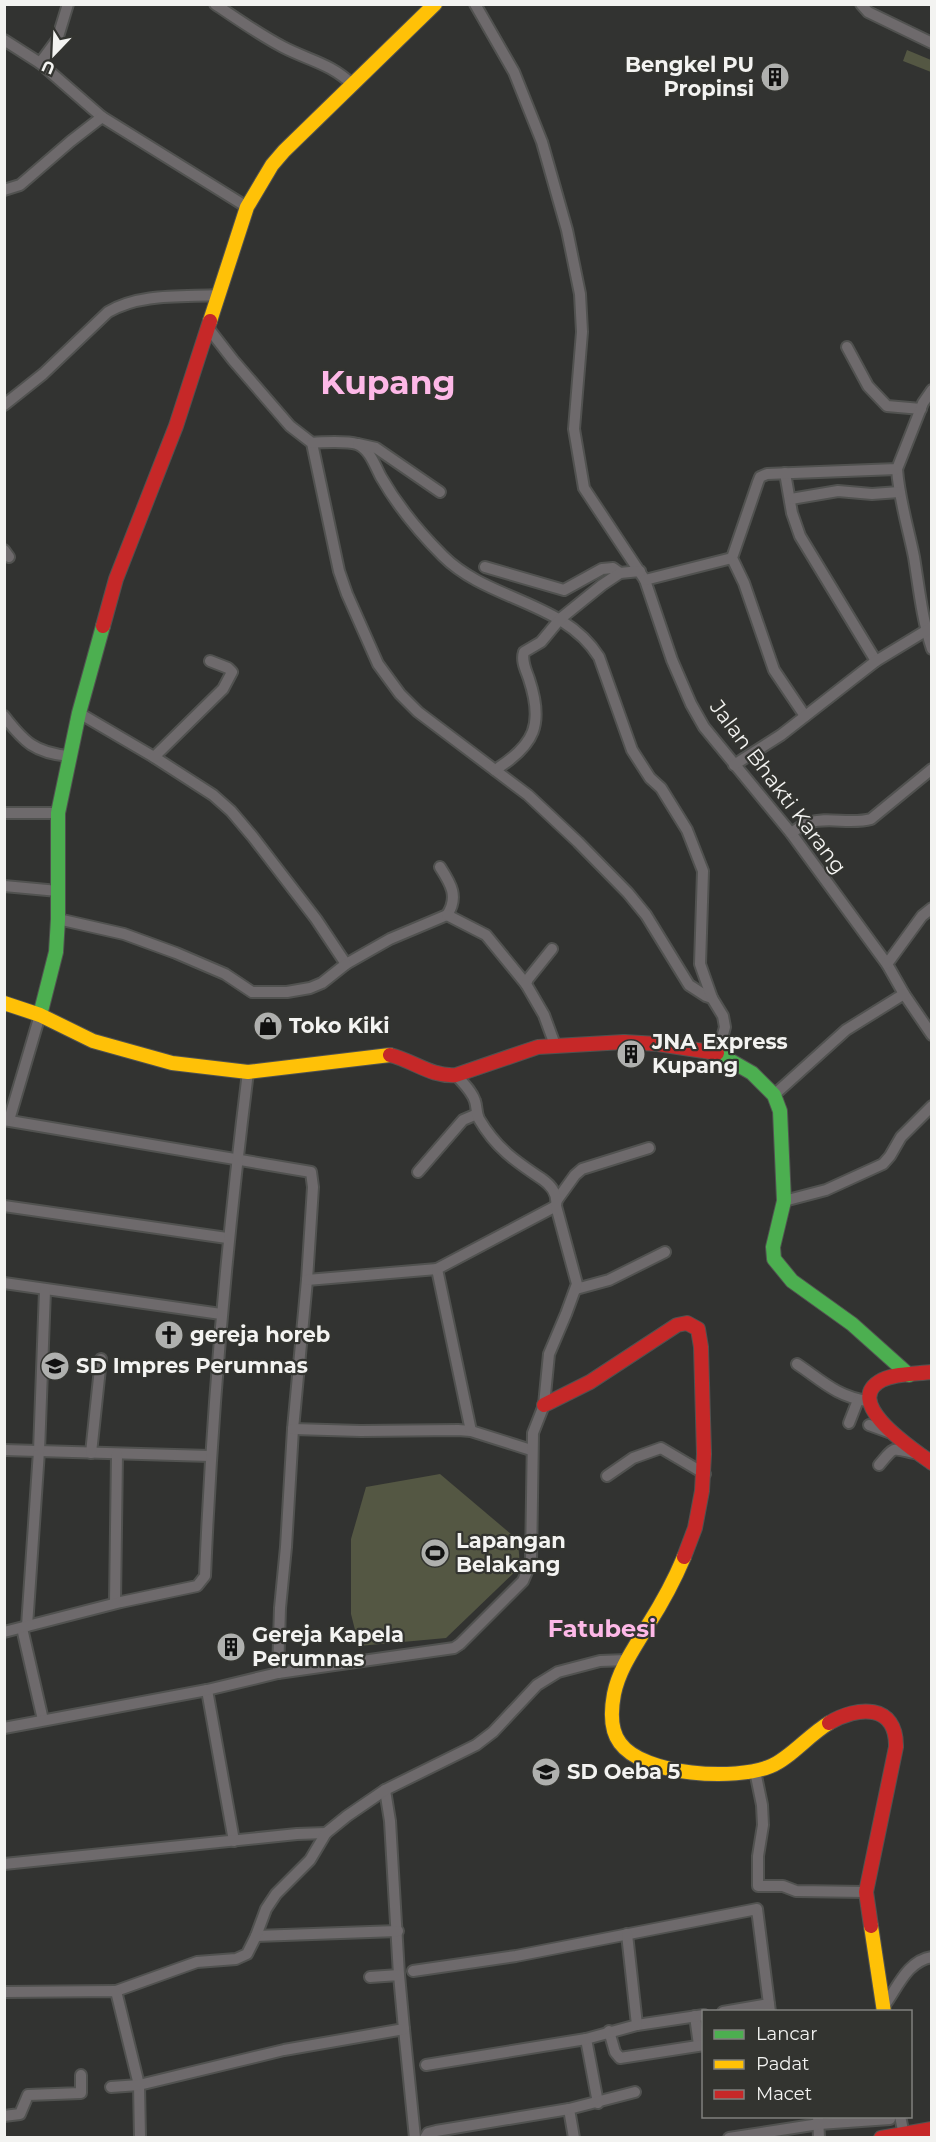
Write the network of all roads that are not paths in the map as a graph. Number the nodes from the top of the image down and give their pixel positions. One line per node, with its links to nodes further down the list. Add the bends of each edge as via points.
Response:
1 (68, 4): 8 (street, via 57,40)
2 (215, 4): 9 (street, via 283,47 340,72)
3 (435, 4): 9 (main road)
4 (475, 4): 29 (street, Jalan Bhakti Karang, via 518,82 543,142 567,230 580,294 582,332 574,429 584,488)
5 (865, 8): 7 (street)
6 (4, 40): 8 (street)
7 (932, 44)
8 (39, 63): 10 (street)
9 (353, 85): 12 (main road, via 272,165)
10 (102, 117): 11 (street, via 20,185); 12 (street)
11 (4, 190)
12 (247, 207): 13 (main road)
13 (218, 295): 14 (main road); 17 (street, via 138,300 120,305)
14 (208, 330): 19 (street, via 290,426); 35 (main road, via 176,426 116,579)
15 (847, 346): 18 (street, via 868,386 887,406)
16 (932, 390): 18 (street)
17 (4, 405)
18 (921, 409): 21 (street)
19 (312, 444): 20 (street); 42 (street, via 339,571 378,664 418,712)
20 (358, 444): 23 (street, via 376,448); 30 (street, via 372,458 381,478 413,523 444,557 477,580)
21 (897, 469): 22 (street); 24 (street)
22 (785, 473): 25 (street); 26 (street, via 760,477)
23 (440, 492)
24 (899, 492): 25 (street, via 838,491); 31 (street)
25 (791, 499): 34 (street, via 800,536)
26 (732, 558): 29 (street); 37 (street, via 774,670)
27 (485, 567): 28 (street, via 564,590 603,569 613,568)
28 (620, 573): 29 (street); 30 (street)
29 (642, 575): 40 (street, Jalan Bhakti Karang, via 691,704)
30 (560, 619): 42 (street, via 541,642 522,655 535,704 535,730 523,748); 57 (street, via 580,634 599,657 632,750 661,788 696,850 704,882 700,964)
31 (928, 628): 32 (street); 34 (street)
32 (932, 650)
33 (210, 661): 39 (street, via 232,672 229,680)
34 (876, 661): 37 (street)
35 (79, 713): 38 (main road); 39 (street)
36 (4, 716): 38 (street, via 28,744 41,751)
37 (805, 716): 40 (street)
38 (69, 756): 44 (main road)
39 (154, 757): 53 (street, via 231,811 316,919)
40 (734, 765): 45 (street, Jalan Bhakti Karang)
41 (932, 769): 45 (street, via 871,819 859,823 808,823)
42 (495, 770): 57 (street, via 528,795 628,893 689,985)
43 (4, 813): 44 (street)
44 (58, 813): 48 (main road)
45 (791, 833): 54 (street, Jalan Bhakti Karang)
46 (440, 867): 50 (street, via 455,898)
47 (4, 886): 48 (street)
48 (58, 891): 51 (main road)
49 (932, 908): 54 (street)
50 (447, 915): 53 (street, via 390,939); 55 (street, via 486,935)
51 (58, 919): 53 (street, via 115,932 176,953 225,974 252,992 310,988); 59 (main road, via 56,952)
52 (552, 949): 55 (street)
53 (345, 964)
54 (887, 964): 56 (street, Jalan Bhakti Karang)
55 (526, 984): 61 (street)
56 (904, 994): 60 (street, Jalan Bhakti Karang); 65 (street, via 846,1030)
57 (712, 998): 62 (street, via 723,1016)
58 (4, 1003): 59 (main road)
59 (40, 1015): 63 (main road, via 93,1041 132,1053 172,1063); 68 (street)
60 (932, 1035)
61 (555, 1045): 62 (main road, via 624,1042); 64 (main road, via 538,1047)
62 (718, 1053): 65 (main road, via 752,1072)
63 (248, 1072): 64 (main road, via 388,1054 432,1074); 70 (street)
64 (456, 1075): 67 (street, via 472,1094)
65 (774, 1095): 72 (main road, via 780,1111)
66 (932, 1106): 72 (street, via 883,1164 826,1190)
67 (477, 1114): 71 (street, via 463,1120); 73 (street, via 502,1151 548,1183)
68 (7, 1120): 70 (street)
69 (649, 1148): 73 (street, via 582,1169)
70 (237, 1158): 75 (street); 78 (street, via 310,1172 313,1187)
71 (418, 1172)
72 (784, 1201): 86 (main road, via 773,1247 779,1268 852,1324)
73 (556, 1203): 77 (street); 80 (street)
74 (4, 1206): 75 (street)
75 (228, 1238): 82 (street)
76 (665, 1251): 80 (street, via 609,1280)
77 (438, 1269): 78 (street); 92 (street)
78 (307, 1280): 91 (street)
79 (4, 1283): 81 (street)
80 (576, 1289): 88 (street, via 549,1354)
81 (45, 1290): 82 (street); 96 (street)
82 (221, 1314): 100 (street)
83 (101, 1359): 97 (street)
84 (797, 1364): 87 (street, via 830,1389)
85 (932, 1372): 86 (main road)
86 (909, 1375): 87 (main road, via 877,1383)
87 (863, 1401): 89 (street); 93 (main road)
88 (544, 1405): 95 (street, via 535,1425); 103 (main road, via 590,1382 677,1325 687,1323 700,1334)
89 (849, 1423)
90 (869, 1425): 93 (street)
91 (293, 1429): 92 (street); 109 (street)
92 (471, 1431): 95 (street)
93 (894, 1433): 98 (main road)
94 (4, 1450): 96 (street)
95 (531, 1450): 109 (street, via 528,1572 460,1644 445,1650)
96 (39, 1451): 97 (street); 106 (street)
97 (91, 1453): 99 (street)
98 (917, 1453): 101 (main road); 102 (street, via 896,1448)
99 (117, 1454): 100 (street); 105 (street)
100 (210, 1456): 105 (street, via 203,1581 197,1586)
101 (932, 1463)
102 (879, 1465)
103 (705, 1474): 104 (street, via 658,1448 633,1458); 108 (main road, via 685,1557)
104 (607, 1476)
105 (115, 1603): 106 (street)
106 (25, 1627): 107 (street); 111 (street)
107 (4, 1632)
108 (627, 1660): 113 (main road, via 611,1710 614,1732 628,1752 669,1769 701,1774); 114 (street, via 600,1661 558,1672 537,1685 476,1745)
109 (278, 1673): 110 (street)
110 (207, 1690): 111 (street); 116 (street)
111 (43, 1720): 112 (street)
112 (4, 1728)
113 (755, 1771): 118 (street, via 763,1825 758,1886); 118 (main road, via 781,1761 831,1722 852,1711 862,1709 885,1717 897,1739)
114 (385, 1790): 115 (street); 119 (street)
115 (326, 1833): 116 (street); 121 (street, via 310,1860 276,1894)
116 (234, 1841): 117 (street)
117 (4, 1864)
118 (866, 1892): 129 (main road)
119 (398, 1931): 121 (street); 124 (street)
120 (627, 1934): 123 (street); 128 (street, via 757,1909); 132 (street)
121 (256, 1936): 126 (street, via 247,1954 236,1959 197,1962)
122 (932, 1957): 129 (street, via 922,1958 910,1967)
123 (413, 1971)
124 (399, 1975): 125 (street); 133 (street)
125 (370, 1977)
126 (116, 1991): 127 (street); 139 (street)
127 (4, 1992)
128 (770, 2008): 130 (street)
129 (884, 2009)
130 (746, 2010)
131 (699, 2015): 132 (street); 136 (street)
132 (637, 2025): 134 (street)
133 (404, 2028): 139 (street, via 284,2050); 151 (street)
134 (609, 2031): 135 (street); 136 (street, via 620,2058)
135 (586, 2039): 137 (street); 142 (street)
136 (701, 2045)
137 (426, 2065)
138 (81, 2075): 144 (street, via 81,2093 28,2095 20,2114)
139 (139, 2085): 140 (street); 150 (street)
140 (111, 2087)
141 (635, 2092): 142 (street)
142 (598, 2103): 143 (street)
143 (568, 2109): 147 (street); 154 (street)
144 (4, 2116)
145 (895, 2118): 146 (street); 149 (street)
146 (818, 2120): 155 (street); 156 (street)
147 (477, 2125): 152 (street, via 428,2133); 153 (street)
148 (932, 2130): 149 (main road)
149 (904, 2135): 157 (main road)
150 (140, 2138)
151 (414, 2138)
152 (426, 2138)
153 (478, 2138)
154 (574, 2138)
155 (729, 2138)
156 (819, 2138)
157 (881, 2138)

